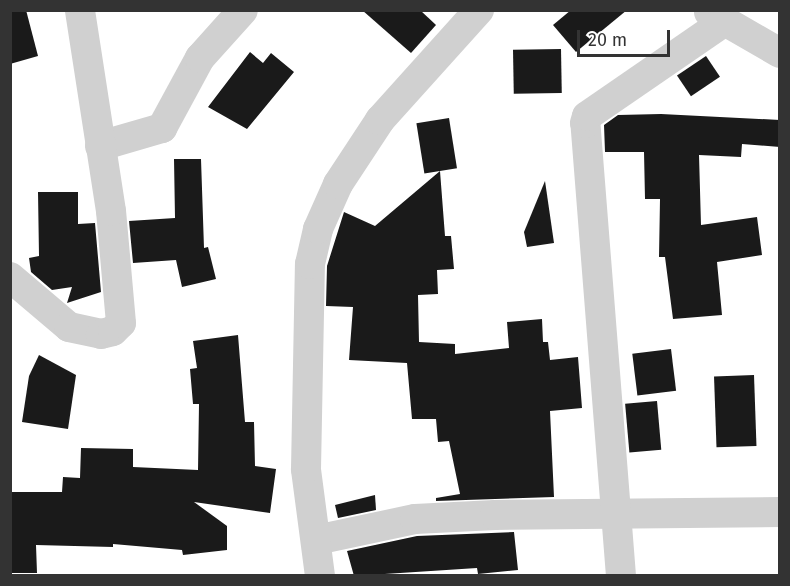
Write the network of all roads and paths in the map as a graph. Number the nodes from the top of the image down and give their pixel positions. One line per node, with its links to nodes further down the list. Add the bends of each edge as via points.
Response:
1 (80, 10): 6 (street)
2 (243, 10): 6 (street, via 200,58 162,128)
3 (479, 10): 10 (street, via 380,120 338,184 318,229 310,264 306,406 306,469)
4 (716, 16): 5 (street); 9 (street, via 587,116 585,123)
5 (780, 54)
6 (100, 146): 7 (street, via 119,276 121,323 113,331 101,333 69,327)
7 (10, 277)
8 (780, 512): 9 (street)
9 (615, 516): 10 (street, via 495,514 415,519); 12 (street)
10 (316, 540): 11 (street)
11 (320, 576)
12 (621, 576)

